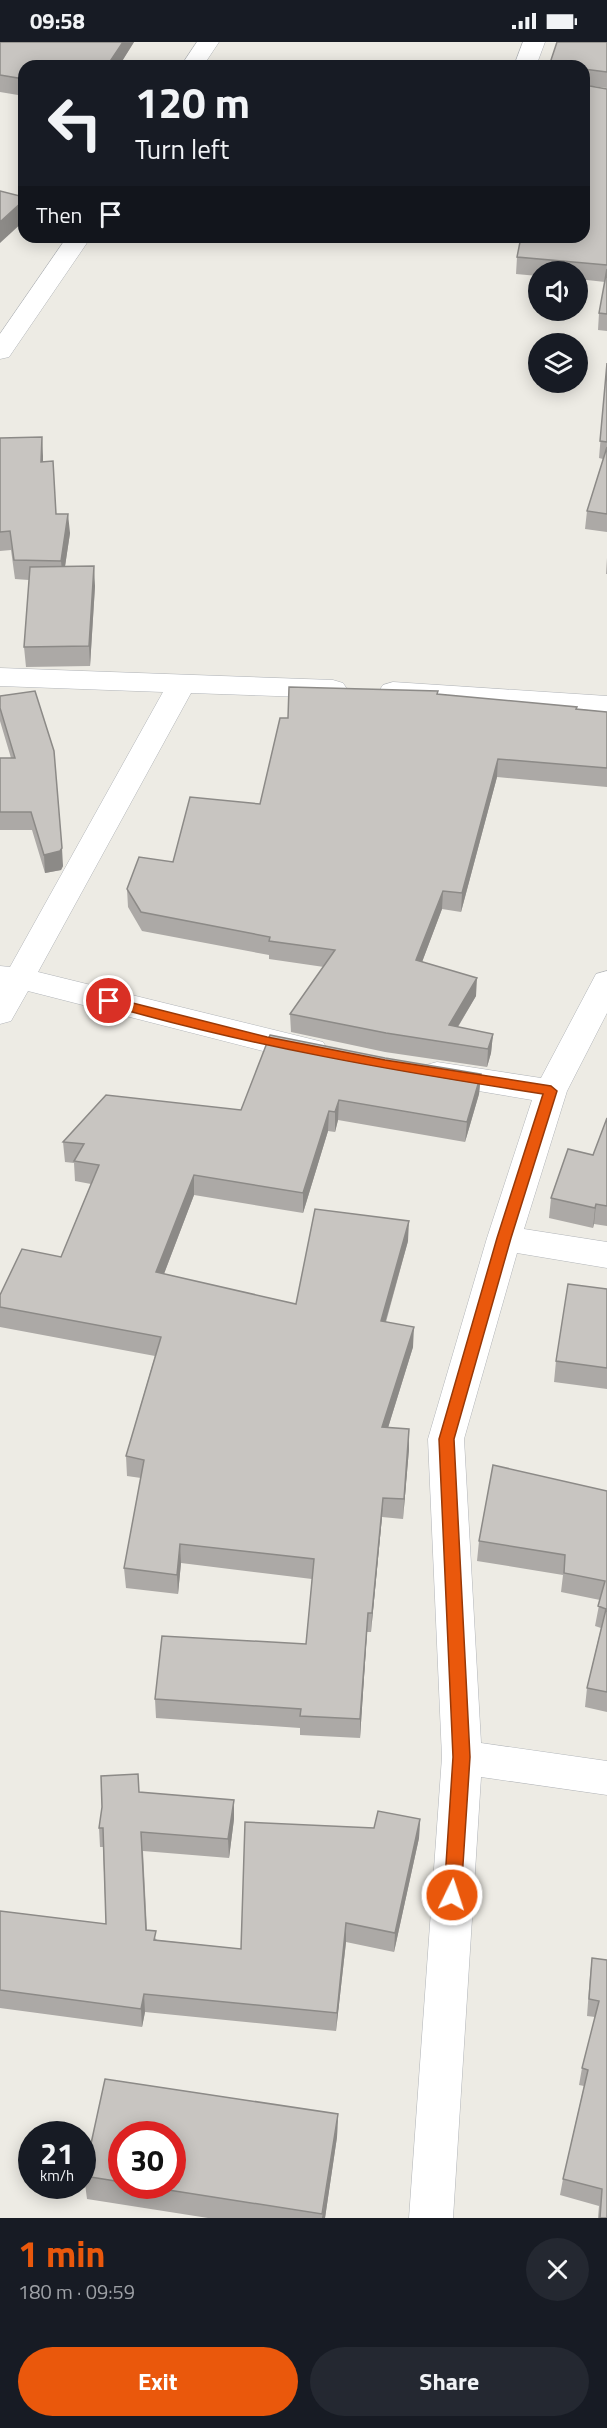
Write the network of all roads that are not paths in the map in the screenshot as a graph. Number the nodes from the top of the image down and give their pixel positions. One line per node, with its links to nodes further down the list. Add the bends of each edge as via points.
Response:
1 (208, 42): 3 (street)
2 (534, 42): 4 (street)
3 (196, 60)
4 (527, 60)
5 (75, 243): 6 (street)
6 (0, 352)
7 (0, 677): 8 (street)
8 (181, 685): 9 (street, via 422,692); 10 (street)
9 (607, 705)
10 (9, 978): 12 (street); 13 (street)
11 (607, 982): 15 (street)
12 (0, 1013)
13 (342, 1056)
14 (409, 1068): 15 (street)
15 (551, 1091): 16 (street)
16 (504, 1238): 17 (street); 18 (street, via 446,1439)
17 (607, 1255)
18 (462, 1757): 19 (street); 20 (street)
19 (607, 1778)
20 (431, 2218)

